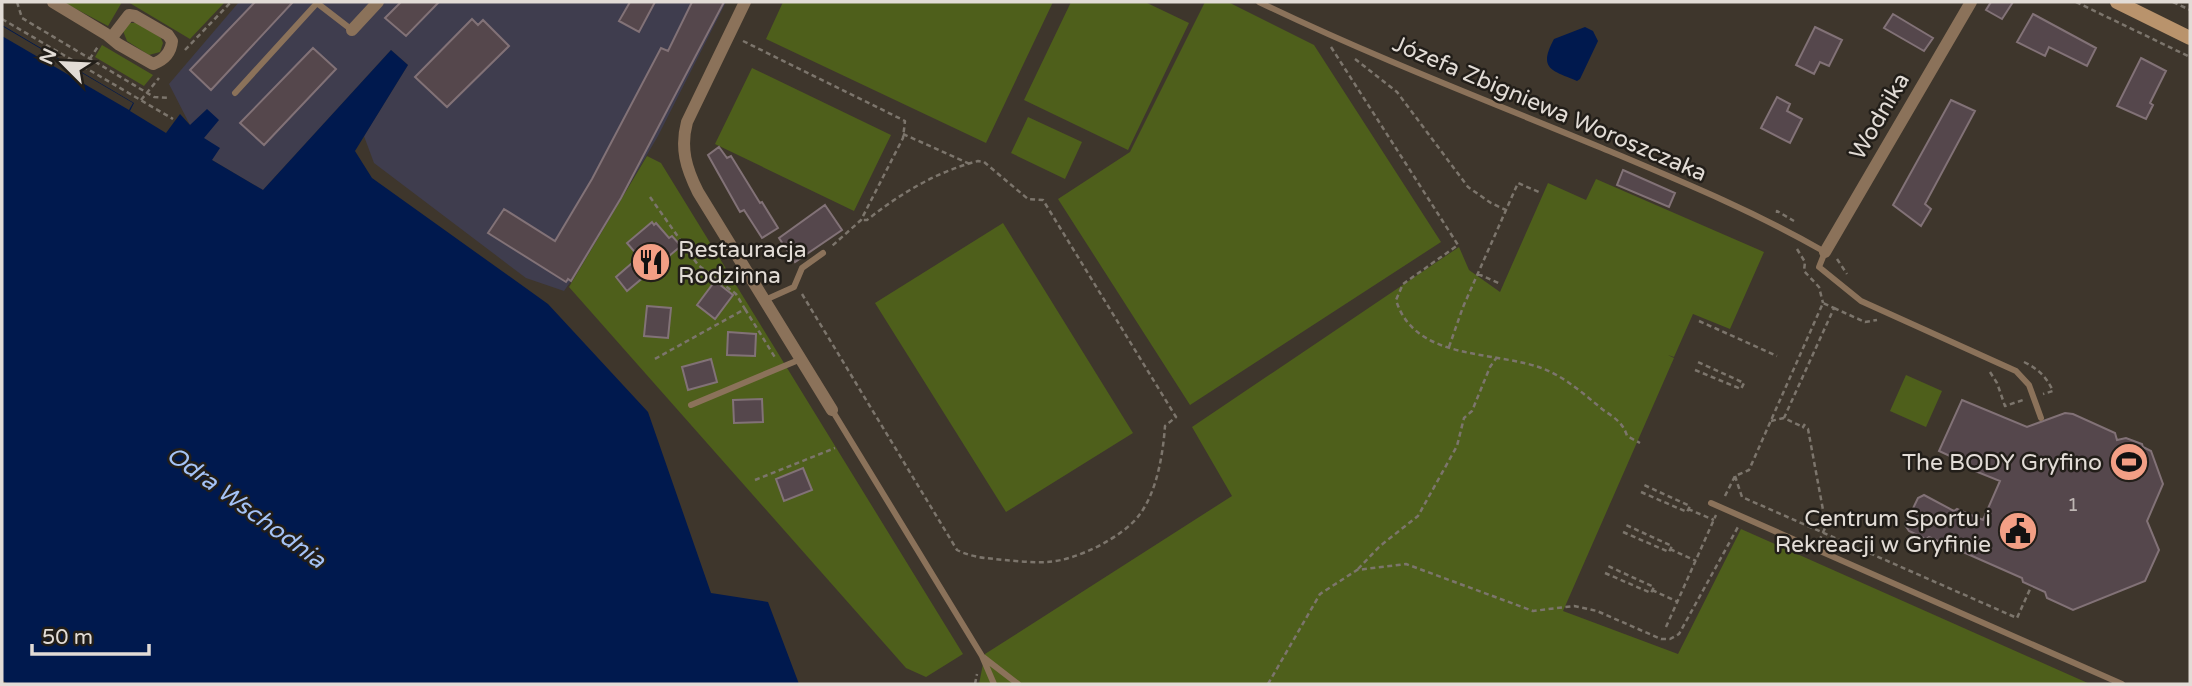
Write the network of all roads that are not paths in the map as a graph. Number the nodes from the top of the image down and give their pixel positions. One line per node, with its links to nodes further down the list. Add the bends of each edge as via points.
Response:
1 (53, 2): 8 (street)
2 (378, 2): 7 (street)
3 (744, 2): 13 (street, via 688,121 684,150 698,192)
4 (1259, 2): 12 (lane, Józefa Zbigniewa Woroszczaka, via 1773,222)
5 (1971, 2): 12 (street, Wodnika)
6 (2117, 2): 9 (street)
7 (352, 30): 10 (lane, via 317,3)
8 (109, 36): 8 (street, via 153,64 171,49 168,35 135,16 129,15)
9 (2190, 38)
10 (235, 93)
11 (823, 253): 13 (lane, via 802,268 793,287)
12 (1830, 254): 17 (lane, via 1819,267 1861,301 2016,371 2029,385)
13 (765, 300): 14 (street)
14 (801, 359): 15 (lane); 16 (street)
15 (691, 405)
16 (832, 410): 19 (lane)
17 (2041, 418)
18 (1711, 503): 22 (lane)
19 (982, 656): 20 (lane); 21 (lane)
20 (994, 684)
21 (1018, 684)
22 (2122, 684)

